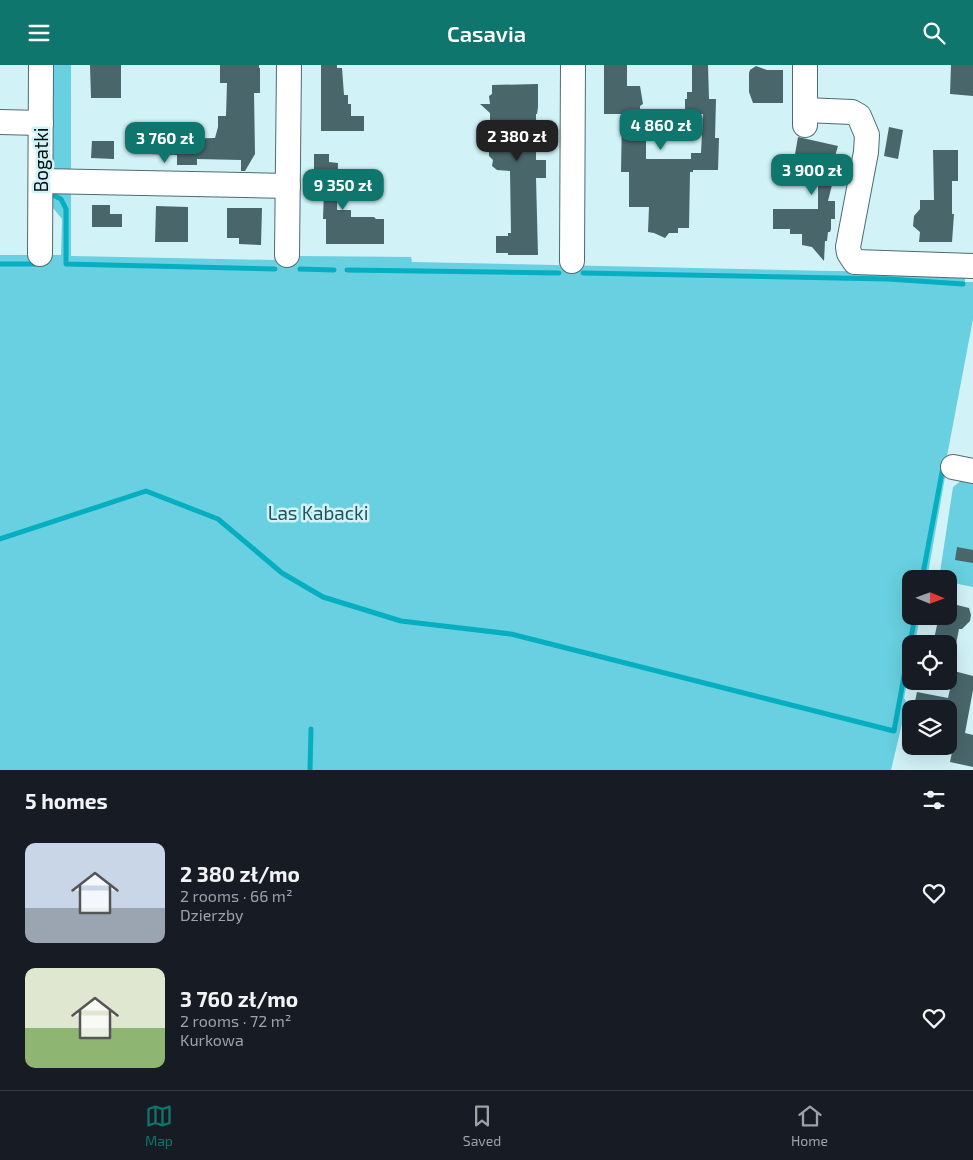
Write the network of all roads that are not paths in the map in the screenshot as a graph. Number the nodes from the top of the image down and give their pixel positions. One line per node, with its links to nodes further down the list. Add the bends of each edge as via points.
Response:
1 (41, 65): 6 (street, Bogatki)
2 (289, 65): 8 (street)
3 (573, 65): 11 (street)
4 (805, 65): 12 (street, via 805,118 852,112 859,116 867,135 848,247 855,262)
5 (0, 122): 6 (street)
6 (41, 123): 7 (street, Bogatki)
7 (41, 181): 8 (street); 9 (street, Bogatki)
8 (288, 187): 10 (street)
9 (40, 255)
10 (287, 255)
11 (572, 261)
12 (973, 266)

